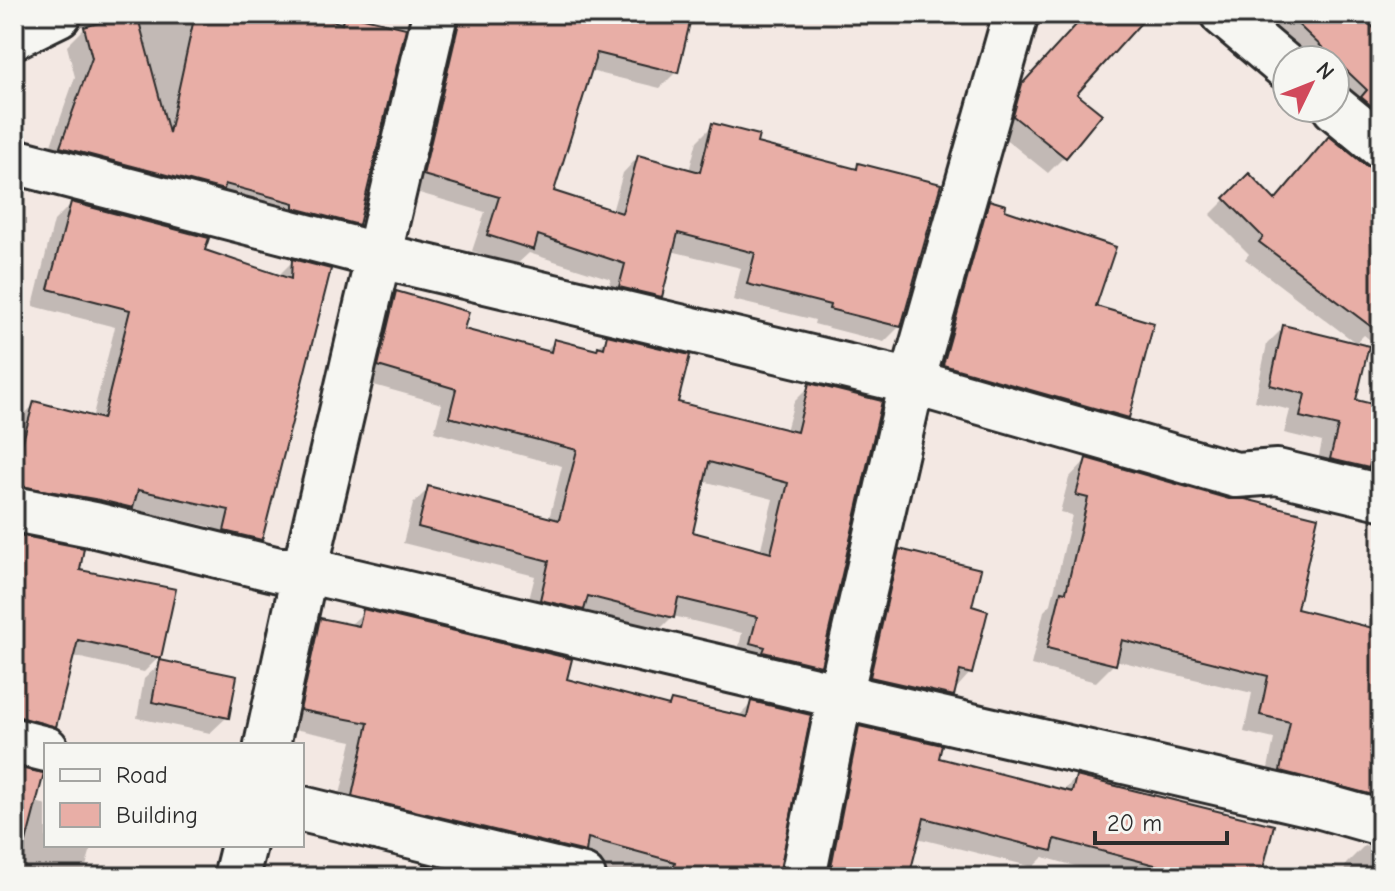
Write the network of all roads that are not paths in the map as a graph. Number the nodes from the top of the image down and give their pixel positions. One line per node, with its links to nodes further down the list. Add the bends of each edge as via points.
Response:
1 (59, 14): 5 (street)
2 (435, 14): 10 (street)
3 (1016, 14): 11 (street)
4 (1223, 14): 6 (street)
5 (14, 36)
6 (1271, 54)
7 (1351, 121): 8 (street)
8 (1381, 146)
9 (14, 161): 10 (street)
10 (380, 256): 11 (street); 14 (street)
11 (912, 382): 12 (street, via 1236,475 1277,472); 15 (street)
12 (1381, 497)
13 (14, 509): 14 (street, via 279,570)
14 (305, 570): 15 (street); 17 (street)
15 (840, 696): 20 (street); 24 (street)
16 (14, 741): 18 (street)
17 (267, 743)
18 (44, 748)
19 (304, 809): 23 (street)
20 (1381, 823)
21 (244, 847): 22 (street)
22 (236, 877)
23 (583, 877)
24 (803, 877)

